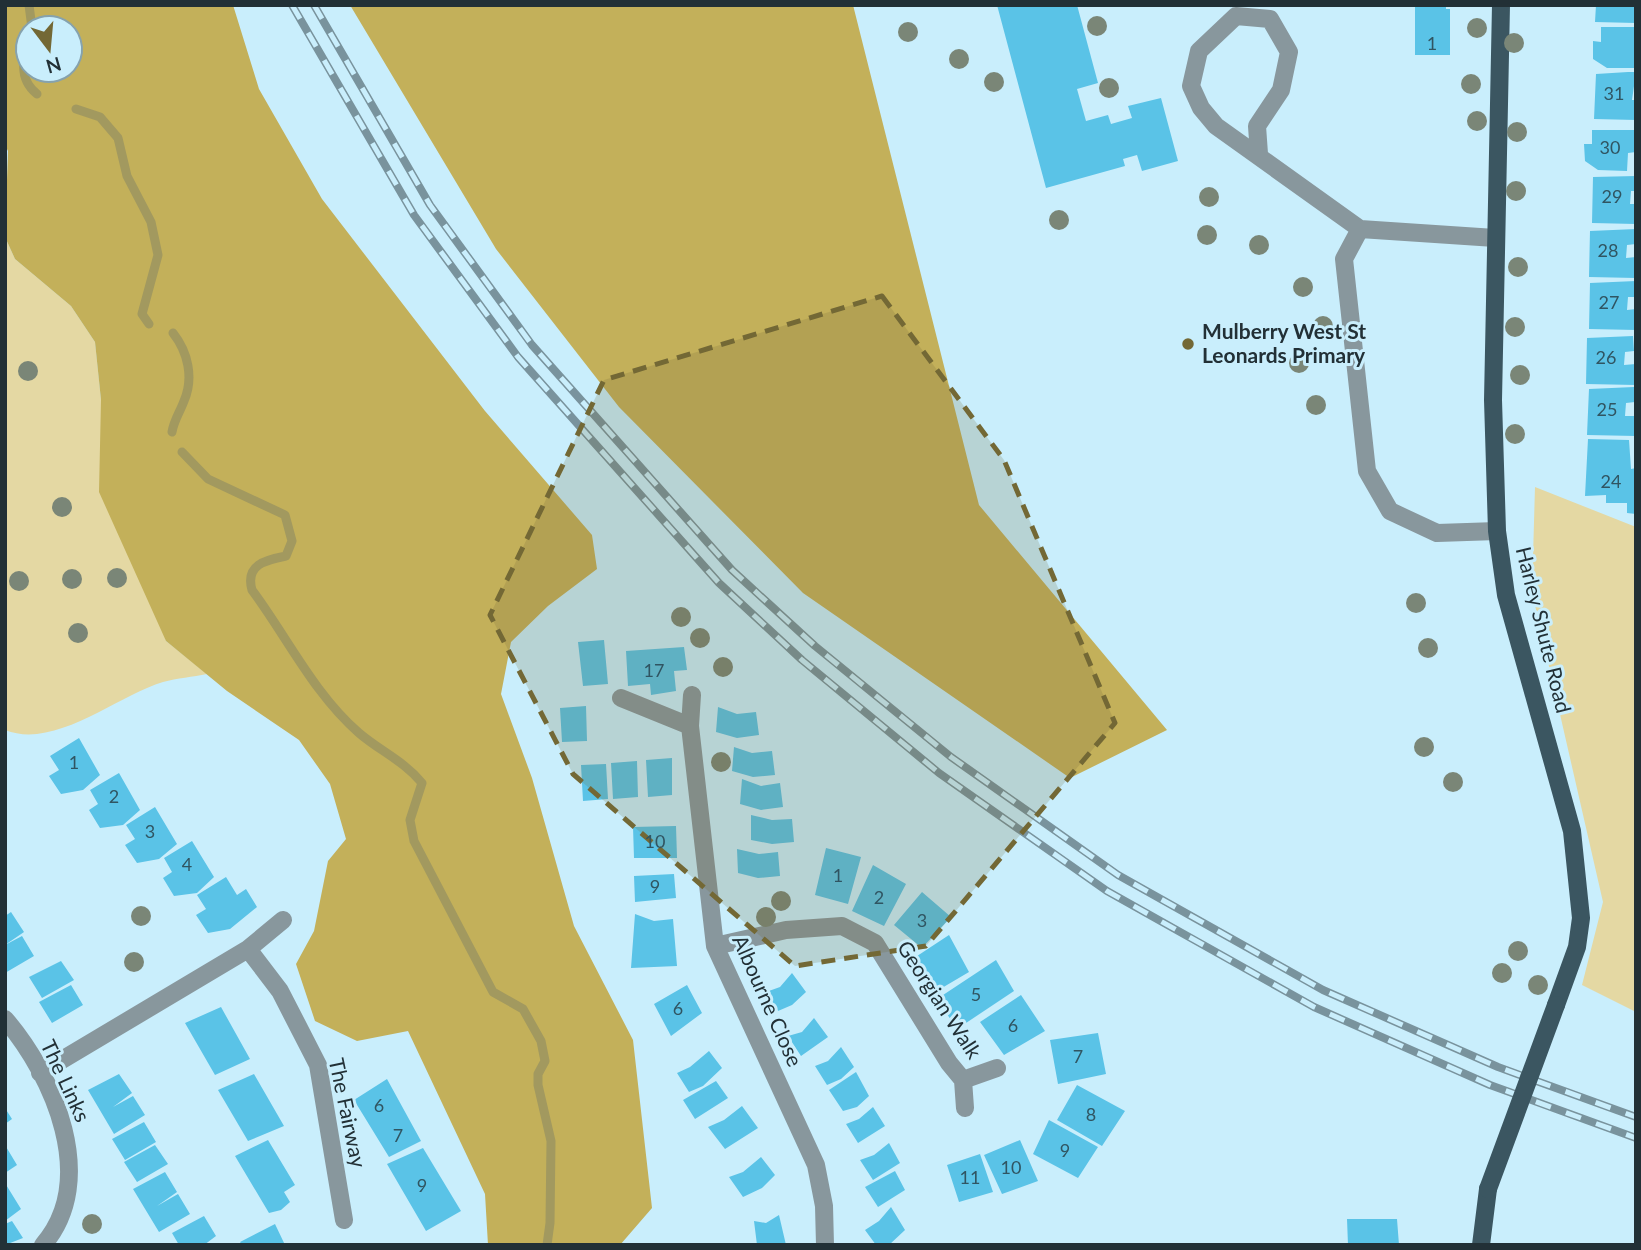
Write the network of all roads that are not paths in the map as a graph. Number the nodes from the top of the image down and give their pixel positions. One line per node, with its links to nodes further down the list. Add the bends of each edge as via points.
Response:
1 (1501, 5): 4 (main road, Harley Shute Road)
2 (1259, 154): 2 (street, via 1216,126 1200,108 1191,86 1199,51 1236,16 1270,19 1289,51 1281,90 1257,126); 3 (street)
3 (1360, 229): 4 (street); 5 (street, via 1344,259 1367,471 1390,511 1437,533)
4 (1495, 238): 5 (main road, Harley Shute Road)
5 (1497, 531): 20 (main road, Harley Shute Road, bridge, via 1506,595 1572,831 1581,918 1577,947 1488,1189)
6 (692, 695): 8 (street, Albourne Close)
7 (621, 698): 8 (street)
8 (690, 726): 10 (street, Albourne Close)
9 (283, 920): 11 (street)
10 (715, 946): 15 (street, Georgian Walk, via 786,930 842,926 875,943); 19 (street, Albourne Close, via 816,1165)
11 (248, 949): 14 (street); 17 (street, The Fairway, via 280,991 318,1065)
12 (5, 1019): 14 (street, The Links)
13 (997, 1068): 15 (street, Georgian Walk)
14 (40, 1073): 18 (street, The Links, via 66,1130 71,1179 54,1233)
15 (963, 1080): 16 (street, Georgian Walk)
16 (965, 1108)
17 (344, 1220)
18 (43, 1245)
19 (825, 1245)
20 (1481, 1245)

